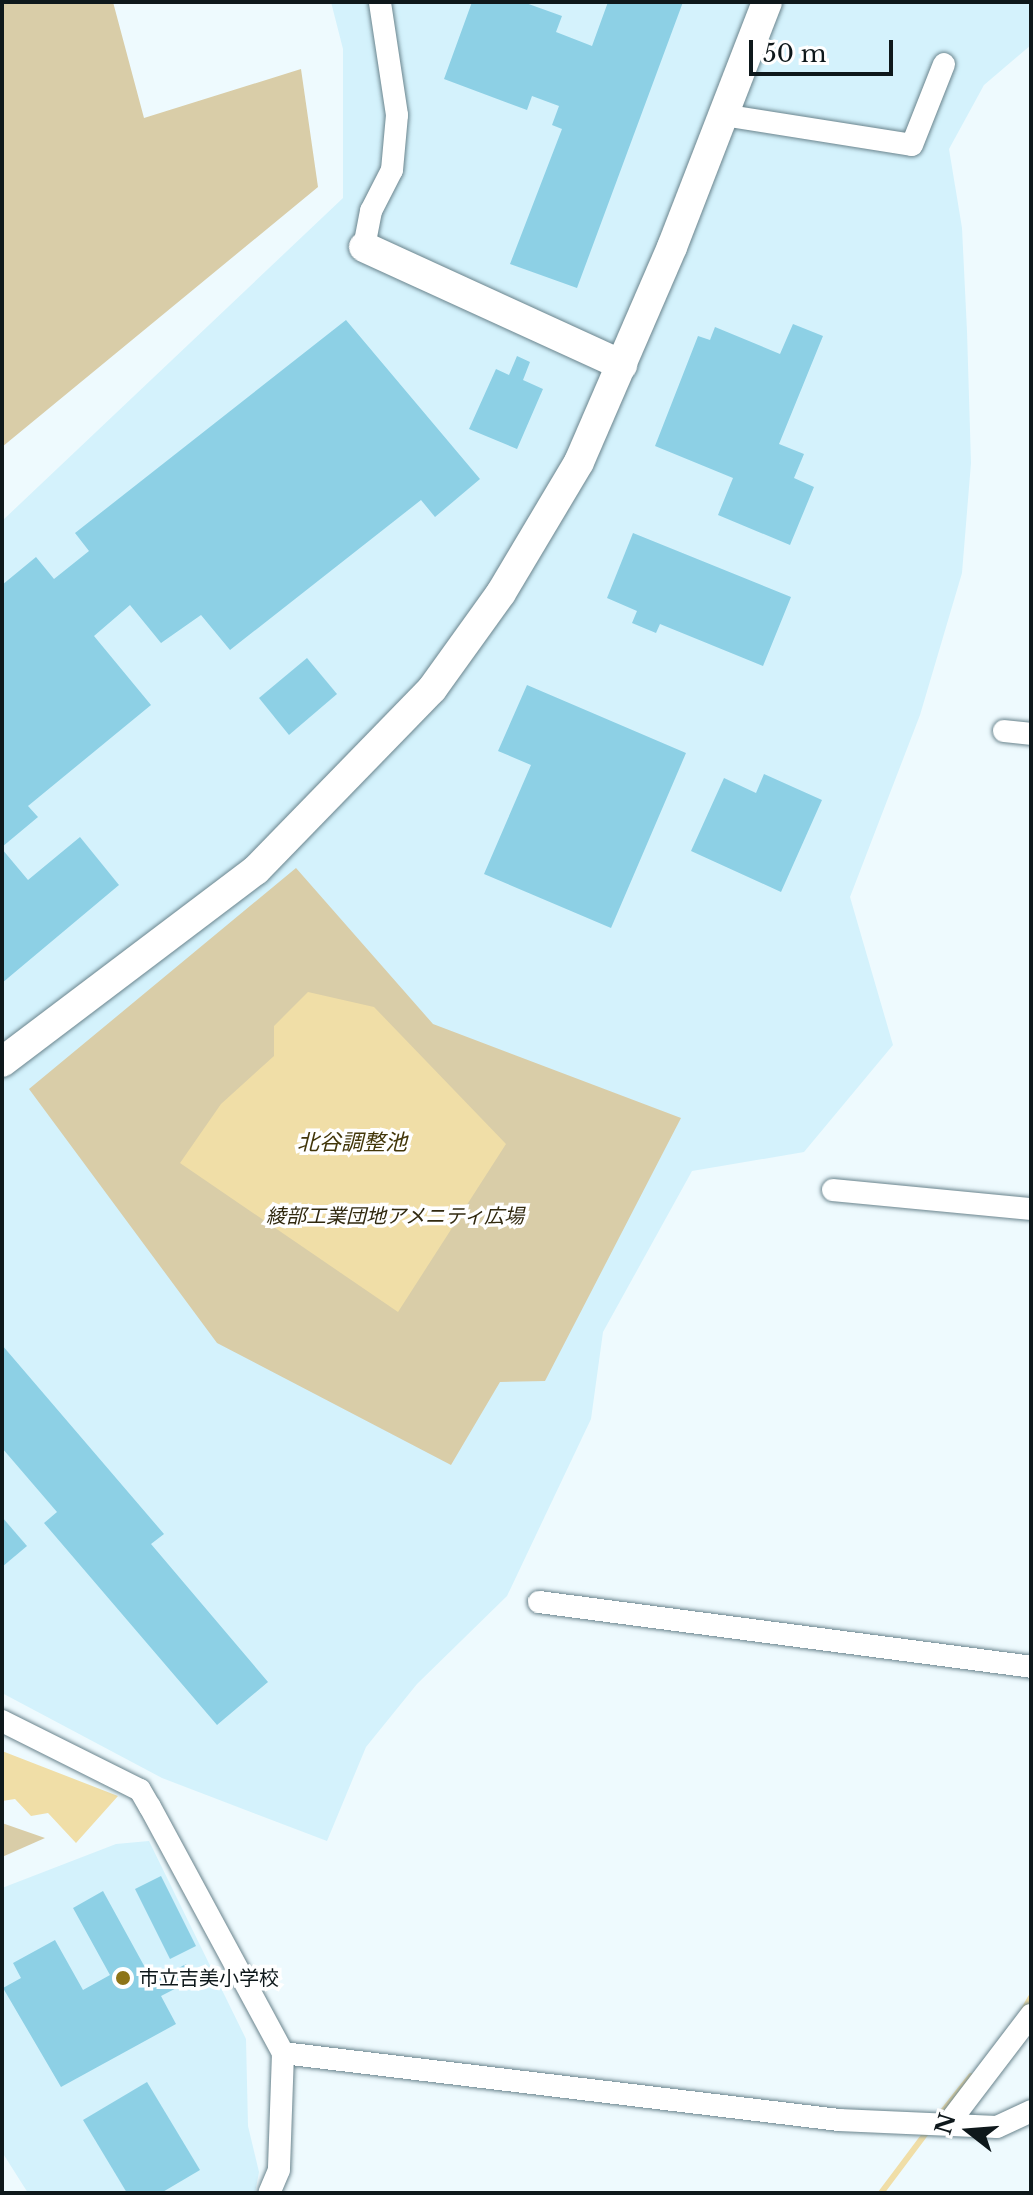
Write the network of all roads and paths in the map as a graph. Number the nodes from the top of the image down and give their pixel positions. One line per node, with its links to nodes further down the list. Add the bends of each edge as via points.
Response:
1 (380, 2): 5 (street, via 397,115 392,170 371,211)
2 (767, 2): 4 (street)
3 (944, 64): 4 (street, via 912,145)
4 (723, 115): 6 (street)
5 (364, 247): 6 (street)
6 (622, 365): 9 (street, via 544,526 432,689 256,870)
7 (1004, 731): 8 (street)
8 (1031, 734)
9 (2, 1062)
10 (833, 1190): 11 (street)
11 (1031, 1209)
12 (539, 1602): 13 (street)
13 (1031, 1667)
14 (2, 1721): 16 (street, via 140,1790)
15 (1031, 2015): 18 (street)
16 (283, 2053): 18 (street, via 839,2120); 19 (street, via 279,2170)
17 (1031, 2111): 18 (street, via 997,2127)
18 (948, 2124)
19 (269, 2193)

